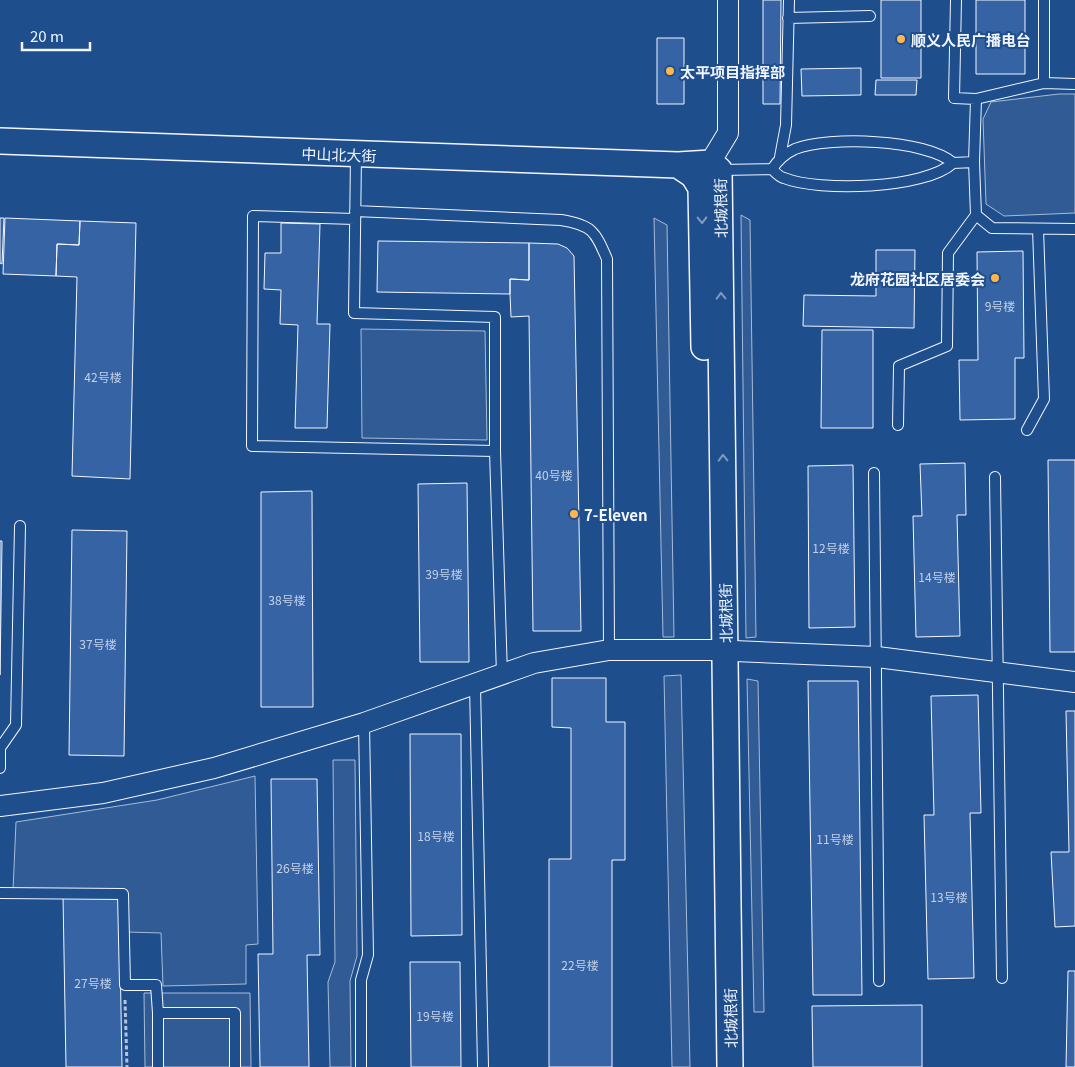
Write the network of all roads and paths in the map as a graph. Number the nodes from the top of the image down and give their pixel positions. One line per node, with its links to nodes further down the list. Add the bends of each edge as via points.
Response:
1 (728, 0): 17 (street, 北城根街, via 728,133)
2 (788, 0): 6 (lane)
3 (956, 0): 9 (lane, via 954,98)
4 (1044, 0): 7 (lane)
5 (870, 16): 6 (lane)
6 (788, 18): 12 (lane, via 786,125)
7 (1044, 83): 8 (lane); 9 (lane)
8 (1075, 84)
9 (976, 99): 13 (lane)
10 (0, 141): 11 (street, 中山北大街)
11 (356, 155): 15 (street, 中山北大街); 18 (lane)
12 (780, 157): 14 (lane, via 825,142 895,143 946,156); 16 (lane)
13 (974, 162): 14 (lane); 19 (lane)
14 (953, 163): 16 (lane, via 923,177 861,186 806,184 782,178)
15 (678, 165): 17 (street, 北城根街)
16 (772, 169): 17 (lane)
17 (710, 171): 29 (street, 北城根街, via 701,198)
18 (355, 215): 24 (lane, via 354,313 494,317); 24 (lane, via 253,216 252,446); 28 (lane, via 561,220 582,223 597,236 607,259)
19 (976, 215): 20 (lane, via 992,228); 22 (lane, via 948,253 947,346 899,366)
20 (1038, 229): 21 (lane); 23 (lane, via 1044,399)
21 (1075, 229)
22 (898, 425)
23 (1027, 430)
24 (495, 451): 32 (lane)
25 (874, 473): 30 (lane)
26 (995, 477): 31 (lane)
27 (20, 526): 36 (lane, via 16,725 0,748)
28 (609, 650): 29 (street); 32 (street, via 534,663)
29 (718, 650): 30 (street); 48 (street, 北城根街); 49 (street, 北城根街)
30 (877, 657): 31 (street); 40 (lane)
31 (998, 673): 33 (street); 39 (lane)
32 (502, 675): 34 (street)
33 (1075, 682)
34 (475, 685): 35 (street); 47 (lane)
35 (364, 723): 37 (street, via 214,768 147,784); 46 (lane, via 368,955 360,980)
36 (0, 768)
37 (0, 806)
38 (0, 893): 41 (lane, via 123,894)
39 (1002, 978)
40 (879, 981)
41 (125, 985): 42 (lane, via 156,985); 43 (path)
42 (158, 1013): 44 (lane); 45 (lane, via 235,1013)
43 (127, 1067)
44 (158, 1067)
45 (235, 1067)
46 (361, 1067)
47 (483, 1067)
48 (715, 1067)
49 (730, 1067)

